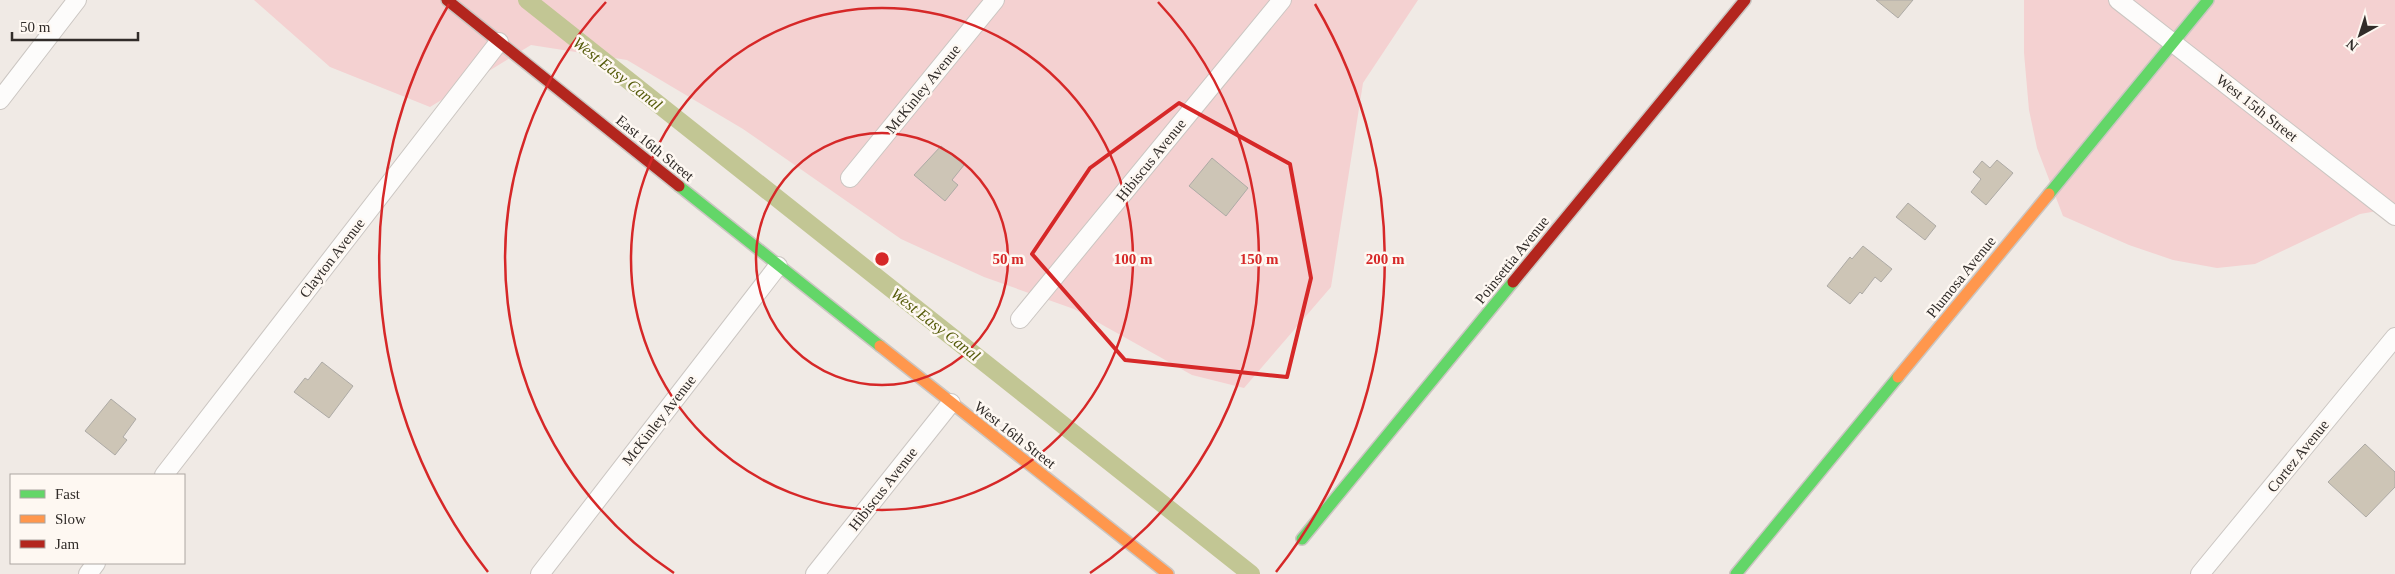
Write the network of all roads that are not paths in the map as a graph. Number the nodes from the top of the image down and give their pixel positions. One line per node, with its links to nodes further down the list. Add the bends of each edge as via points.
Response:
1 (77, 0): 10 (street)
2 (447, 0): 8 (street, East 16th Street)
3 (996, 0): 11 (street, McKinley Avenue)
4 (1282, 0): 15 (street, Hibiscus Avenue)
5 (1745, 0): 19 (street, Poinsettia Avenue)
6 (2118, 0): 9 (street, West 15th Street)
7 (2208, 0): 9 (street, Plumosa Avenue)
8 (499, 42): 13 (street, East 16th Street); 18 (street, Clayton Avenue)
9 (2173, 43): 12 (street, West 15th Street); 23 (street, Plumosa Avenue)
10 (0, 100)
11 (850, 178)
12 (2395, 216)
13 (778, 266): 14 (street, East 16th Street); 20 (street, McKinley Avenue)
14 (845, 318): 17 (street, West 16th Street)
15 (1020, 319)
16 (2395, 337): 24 (street, Cortez Avenue)
17 (951, 403): 21 (street, Hibiscus Avenue); 22 (street, West 16th Street)
18 (165, 474)
19 (1302, 540)
20 (540, 574)
21 (815, 574)
22 (1168, 574)
23 (1736, 574)
24 (2200, 574)

